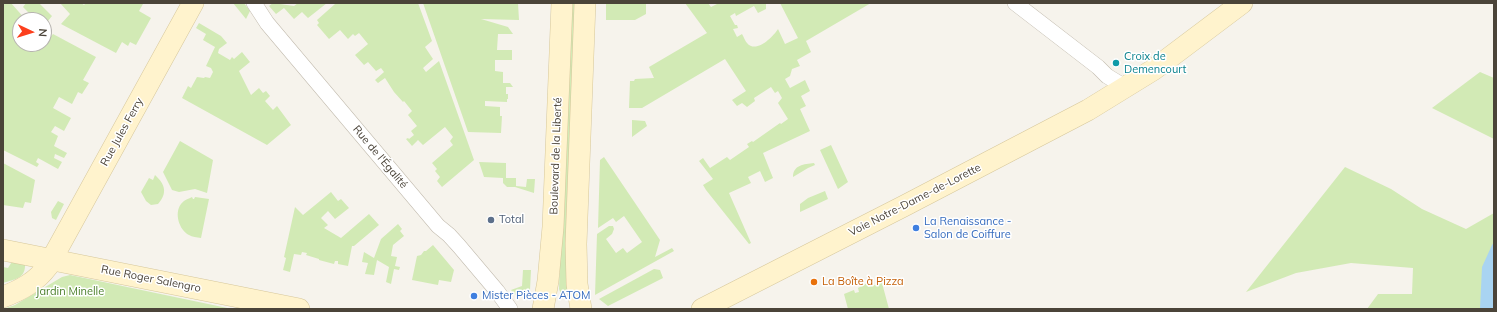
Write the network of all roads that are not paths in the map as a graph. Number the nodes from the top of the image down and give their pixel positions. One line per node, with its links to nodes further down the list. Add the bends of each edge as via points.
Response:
1 (193, 3): 9 (main road, Rue Jules Ferry)
2 (254, 3): 12 (street, Rue de l'Égalité, via 272,29)
3 (562, 3): 13 (main road, Boulevard de la Liberté, via 553,228 546,297)
4 (585, 3): 14 (main road, via 576,244 577,284)
5 (1015, 3): 7 (street, via 1107,76)
6 (1242, 3): 7 (main road, Voie Notre-Dame-de-Lorette, via 1153,70)
7 (1125, 87): 15 (main road, Voie Notre-Dame-de-Lorette, via 1088,110)
8 (3, 250): 9 (main road, Rue Roger Salengro)
9 (51, 260): 10 (main road, Rue Jules Ferry, via 37,279); 11 (main road, Rue Roger Salengro)
10 (3, 297)
11 (299, 309)
12 (510, 309)
13 (542, 309)
14 (581, 309)
15 (702, 309)

